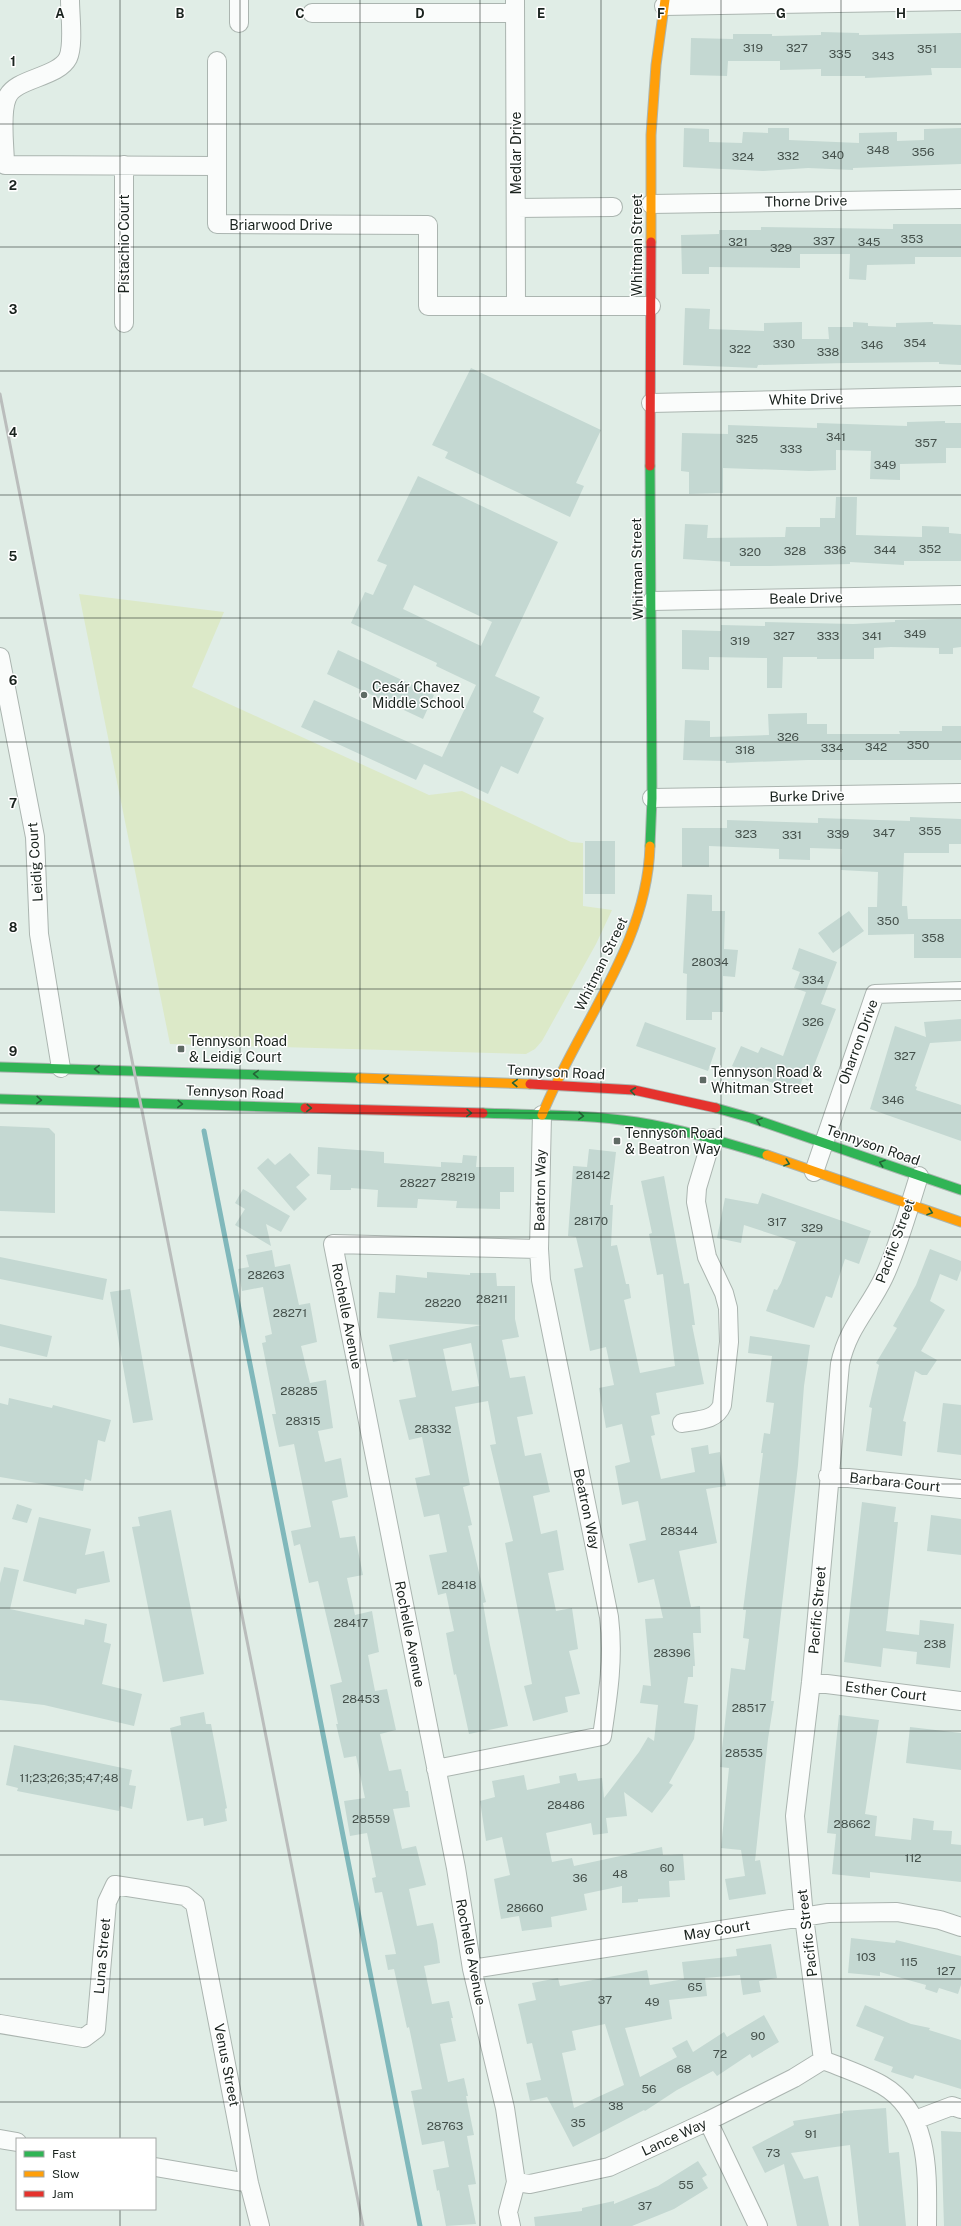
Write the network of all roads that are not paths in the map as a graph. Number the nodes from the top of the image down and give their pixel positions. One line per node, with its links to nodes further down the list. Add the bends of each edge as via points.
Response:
1 (70, 0): 10 (street, via 70,50 67,59 59,67 16,88 7,96 4,106 5,165)
2 (239, 0): 8 (street)
3 (961, 1): 4 (street)
4 (665, 3): 13 (main road, Whitman Street, via 653,101)
5 (455, 7): 6 (street); 7 (street)
6 (515, 7): 15 (street, Medlar Drive)
7 (312, 13)
8 (239, 23)
9 (217, 61): 11 (street)
10 (124, 165): 11 (street); 18 (street, Pistachio Court)
11 (217, 166): 16 (street, Briarwood Drive, via 218,224 428,225 428,306)
12 (961, 199): 13 (street, Thorne Drive)
13 (651, 204): 17 (main road, Whitman Street)
14 (613, 207): 15 (street)
15 (516, 208): 16 (street, Medlar Drive)
16 (516, 306): 17 (street, Briarwood Drive)
17 (651, 306): 20 (main road, Whitman Street)
18 (124, 323)
19 (961, 396): 20 (street, White Drive)
20 (651, 402): 22 (main road, Whitman Street)
21 (961, 595): 22 (street, Beale Drive)
22 (652, 601): 25 (main road, Whitman Street)
23 (0, 656): 28 (street, Leidig Court, via 35,837 39,934)
24 (961, 793): 25 (street, Burke Drive)
25 (652, 798): 29 (main road, Whitman Street, via 650,859 638,918 614,973)
26 (961, 992): 33 (street, Oharron Drive, via 875,994)
27 (0, 1067): 28 (main road, Tennyson Road)
28 (61, 1068): 29 (main road, Tennyson Road, one-way to 28)
29 (554, 1085): 31 (main road, Whitman Street); 33 (main road, Tennyson Road, one-way to 29, via 751,1118 672,1097 634,1090)
30 (0, 1099): 31 (main road, Tennyson Road, one-way to 31)
31 (542, 1115): 32 (main road, Tennyson Road, one-way to 32, via 630,1121); 39 (street, Beatron Way)
32 (712, 1138): 34 (main road, Tennyson Road, one-way to 34); 40 (street, via 697,1188 696,1202 706,1257 724,1293 728,1308 729,1342 719,1412 713,1417)
33 (824, 1143): 34 (street, Oharron Drive); 35 (main road, Tennyson Road, one-way to 33)
34 (814, 1172): 37 (main road, Tennyson Road)
35 (919, 1176): 36 (main road, Tennyson Road); 37 (street, Pacific Street)
36 (961, 1190)
37 (909, 1205): 38 (main road, Tennyson Road, one-way to 38); 41 (street, Pacific Street, via 884,1277 852,1328 844,1346)
38 (961, 1222)
39 (539, 1249): 45 (street, Beatron Way, via 546,1307 613,1645 612,1673 602,1736); 45 (street, Rochelle Avenue, via 333,1244)
40 (682, 1424)
41 (828, 1476): 42 (street, Barbara Court); 43 (street, Pacific Street)
42 (961, 1489)
43 (811, 1682): 44 (street, Esther Court); 47 (street, Pacific Street, via 795,1816)
44 (961, 1701)
45 (436, 1769): 49 (street, Rochelle Avenue, via 456,1868)
46 (115, 1886): 50 (street, Luna Street, via 107,1902 96,2029 84,2038); 59 (street, Venus Street, via 185,1896 196,1904)
47 (804, 1917): 48 (street, May Court, via 828,1913 897,1912 940,1920); 49 (street, May Court); 51 (street, Pacific Street)
48 (961, 1927)
49 (472, 1969): 58 (street, Rochelle Avenue, via 505,2108)
50 (0, 2024)
51 (823, 2060): 53 (street, via 883,2086 899,2098); 54 (street, Lance Way, via 794,2078)
52 (961, 2109): 53 (street, via 952,2106)
53 (915, 2120): 63 (street, via 927,2161)
54 (708, 2121): 58 (street, Lance Way, via 609,2167 530,2184); 62 (street)
55 (0, 2139): 56 (street)
56 (16, 2142)
57 (156, 2167): 59 (street)
58 (516, 2182): 61 (street, Rochelle Avenue, via 508,2212)
59 (249, 2183): 60 (street, Venus Street)
60 (260, 2226)
61 (511, 2226)
62 (758, 2226)
63 (927, 2226)

